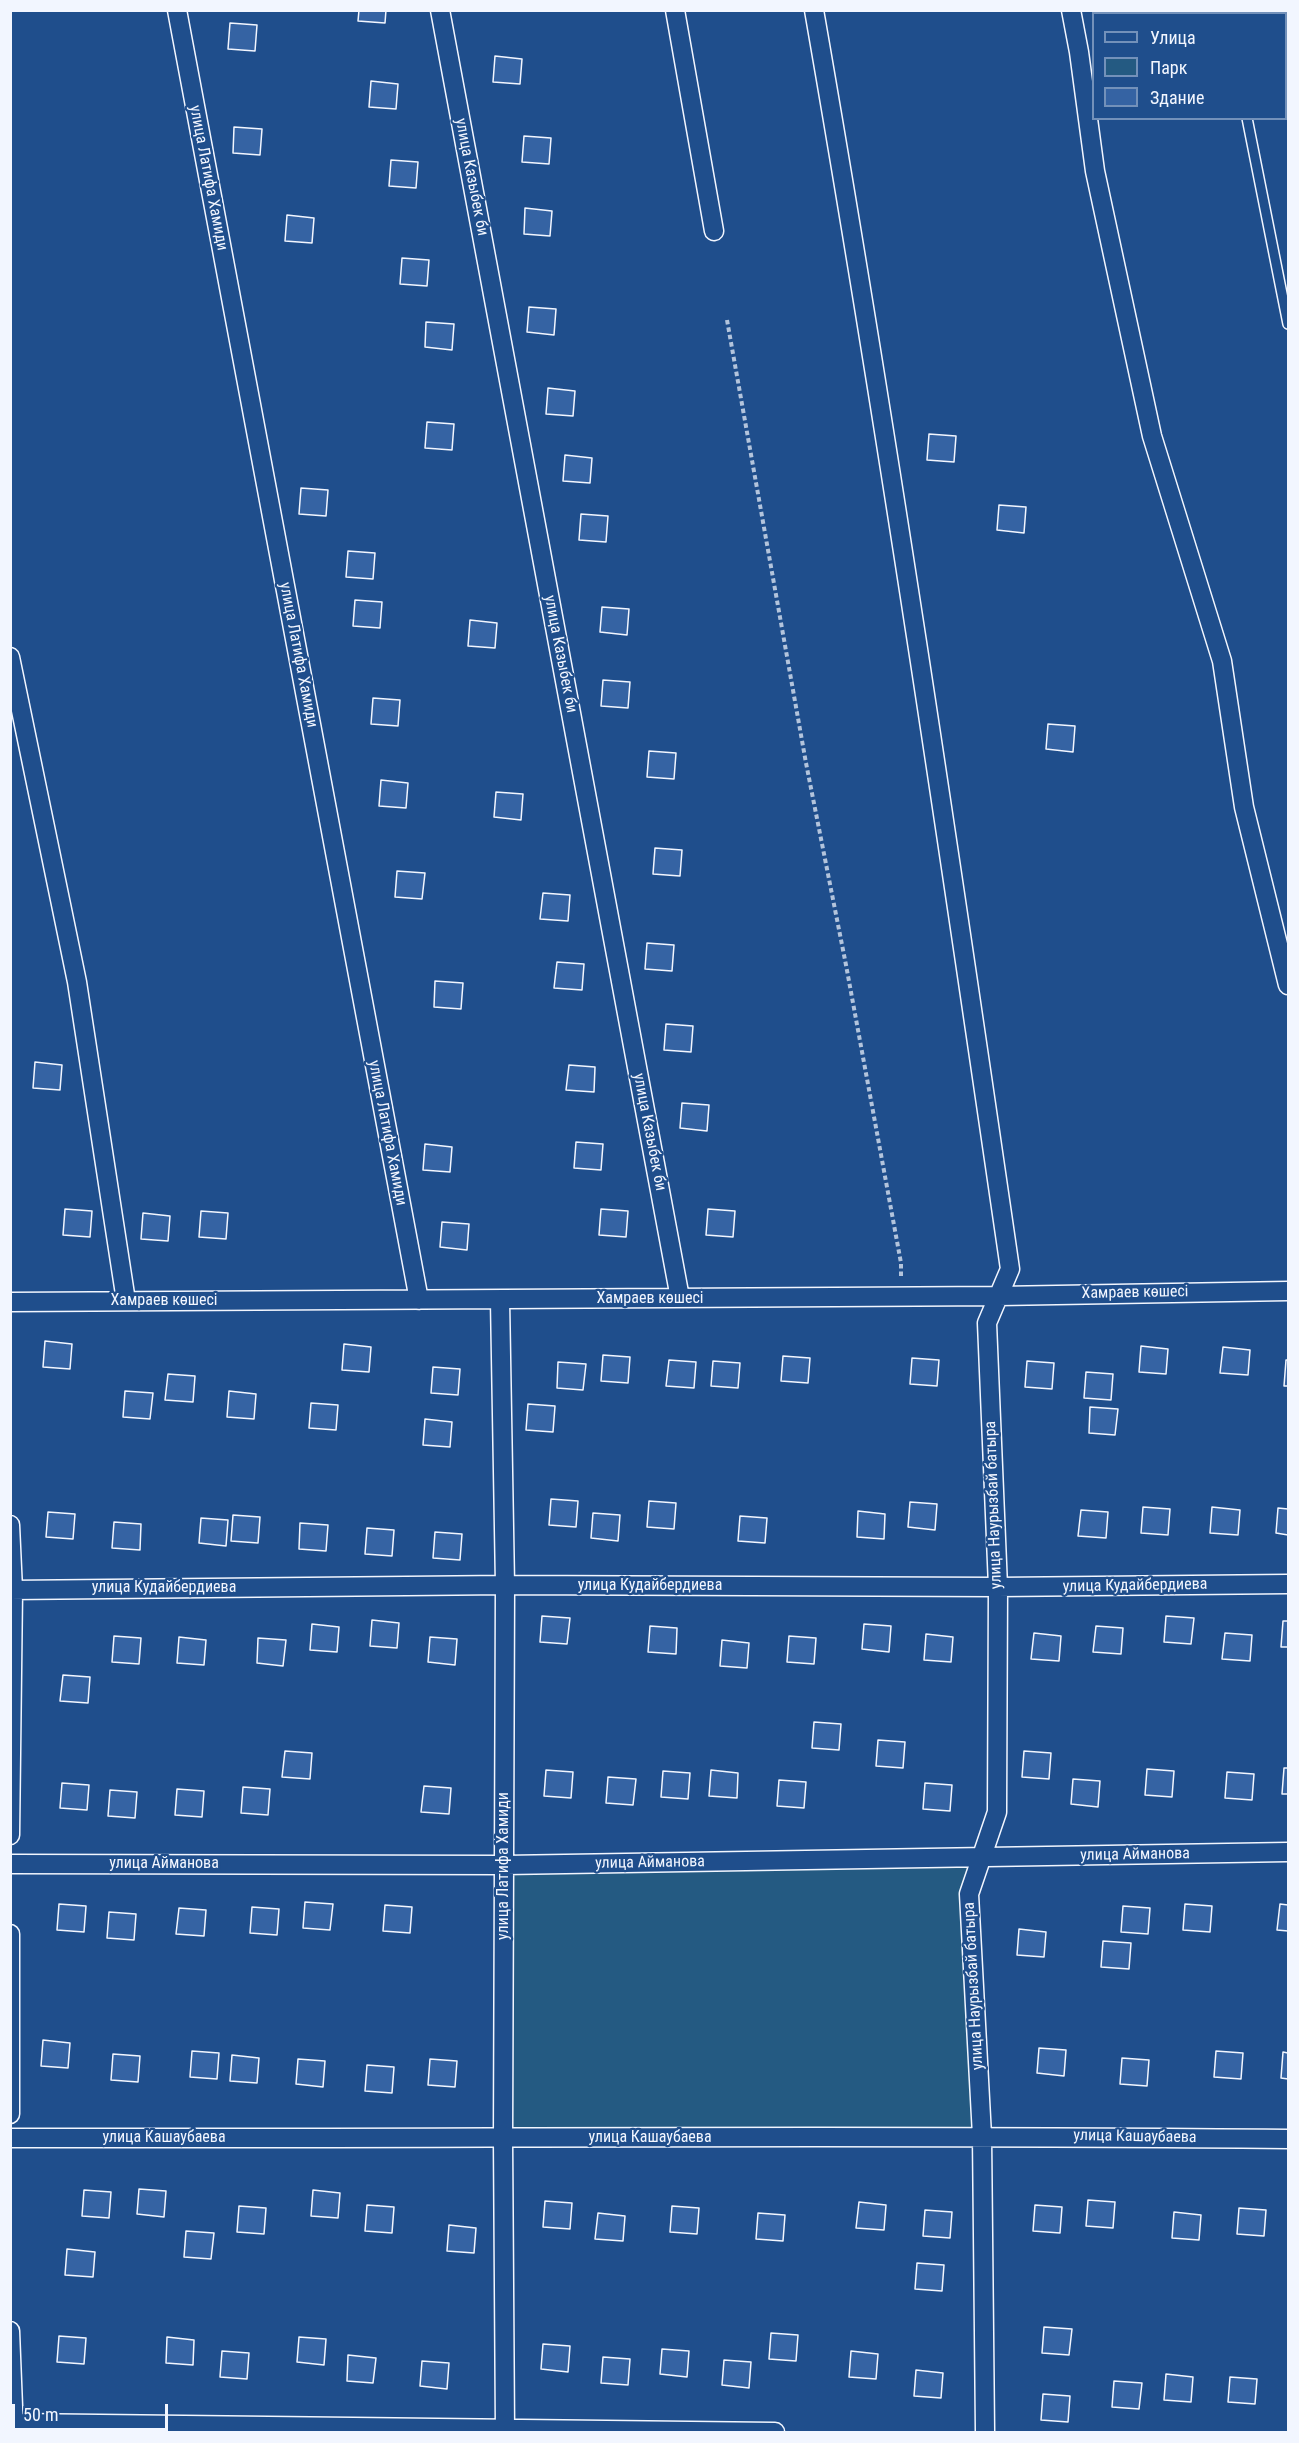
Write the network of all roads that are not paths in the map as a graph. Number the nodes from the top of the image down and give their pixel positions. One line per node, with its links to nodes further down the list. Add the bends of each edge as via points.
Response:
1 (177, 10): 14 (street, улица Латифа Хамиди)
2 (440, 10): 13 (street, улица Казыбек би)
3 (675, 10): 7 (street)
4 (814, 10): 12 (street, улица Наурызбай батыра, via 943,811 1010,1269)
5 (1071, 10): 10 (street, via 1095,171 1152,436 1222,661 1244,807)
6 (1247, 120): 8 (lane)
7 (714, 231)
8 (1288, 324)
9 (10, 657): 16 (street, via 77,982)
10 (1288, 985)
11 (1288, 1291): 12 (street, Хамраев көшесі)
12 (999, 1296): 13 (street, Хамраев көшесі); 21 (street, улица Наурызбай батыра, via 987,1323)
13 (680, 1298): 15 (street, Хамраев көшесі)
14 (419, 1300): 15 (street, Хамраев көшесі); 16 (street, Хамраев көшесі)
15 (500, 1300): 20 (street, улица Латифа Хамиди)
16 (126, 1301): 17 (street, Хамраев көшесі)
17 (10, 1302)
18 (10, 1525): 22 (street)
19 (1288, 1584): 21 (street, улица Кудайбердиева)
20 (505, 1586): 21 (street, улица Кудайбердиева); 22 (street, улица Кудайбердиева); 27 (street, улица Латифа Хамиди)
21 (998, 1587): 25 (street, улица Наурызбай батыра, via 997,1812)
22 (12, 1590): 23 (street)
23 (10, 1835)
24 (1288, 1852): 25 (street, улица Айманова)
25 (981, 1859): 27 (street, улица Айманова); 30 (street, улица Наурызбай батыра, via 969,1894)
26 (10, 1864): 27 (street, улица Айманова)
27 (505, 1865): 32 (street, улица Латифа Хамиди)
28 (10, 1934): 29 (street)
29 (10, 2114)
30 (982, 2136): 32 (street, улица Кашаубаева); 33 (street, улица Кашаубаева); 38 (street, улица Наурызбай батыра)
31 (10, 2138): 32 (street, улица Кашаубаева)
32 (503, 2139): 36 (street, улица Латифа Хамиди)
33 (1288, 2139)
34 (10, 2331): 35 (street)
35 (15, 2428): 36 (street)
36 (505, 2431): 37 (street)
37 (775, 2433)
38 (985, 2433)

